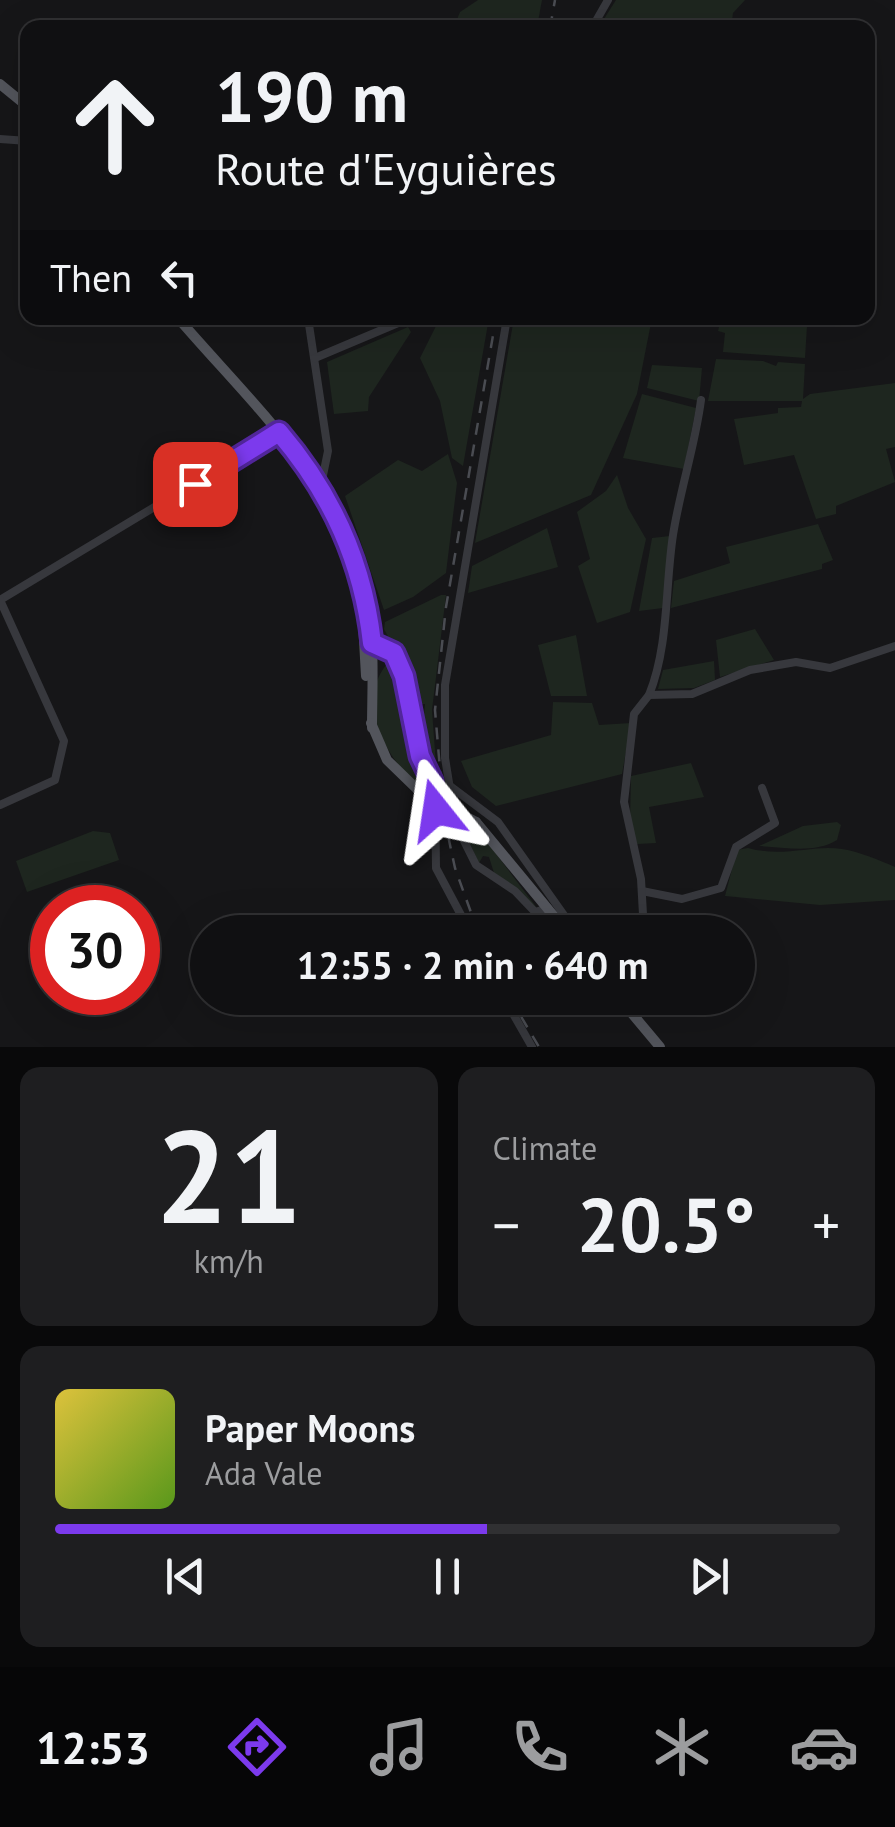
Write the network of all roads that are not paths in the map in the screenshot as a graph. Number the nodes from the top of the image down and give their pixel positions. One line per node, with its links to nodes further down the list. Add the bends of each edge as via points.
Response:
1 (0, 84): 2 (main road)
2 (20, 100)
3 (184, 325): 9 (main road)
4 (309, 325): 7 (street)
5 (393, 325): 7 (street)
6 (505, 325): 17 (street, via 445,685)
7 (314, 358): 10 (street, via 328,450)
8 (701, 400): 16 (street, via 675,519)
9 (279, 432): 10 (main road); 12 (street)
10 (320, 485): 11 (main road)
11 (349, 546): 14 (main road); 14 (main road, via 364,591)
12 (0, 600): 19 (street, via 64,741 55,780)
13 (895, 646): 16 (street, via 830,668 796,662 750,670 692,694)
14 (370, 654): 15 (street); 15 (street, via 388,648); 21 (main road, bridge, via 372,728 395,772 476,822)
15 (396, 660): 22 (street, via 435,791 436,868)
16 (650, 695): 20 (street, via 634,714 624,802)
17 (448, 783): 21 (street, via 456,826 476,865 535,912); 24 (street, via 498,822)
18 (762, 788): 20 (street, via 775,823 736,847 721,888 682,900)
19 (0, 806)
20 (642, 891): 25 (street)
21 (548, 908): 23 (main road)
22 (461, 915)
23 (554, 915)
24 (564, 915)
25 (643, 915)
26 (514, 1015): 30 (street)
27 (633, 1015): 29 (main road)
28 (638, 1015): 29 (street)
29 (637, 1020): 31 (main road)
30 (532, 1047)
31 (660, 1047)

